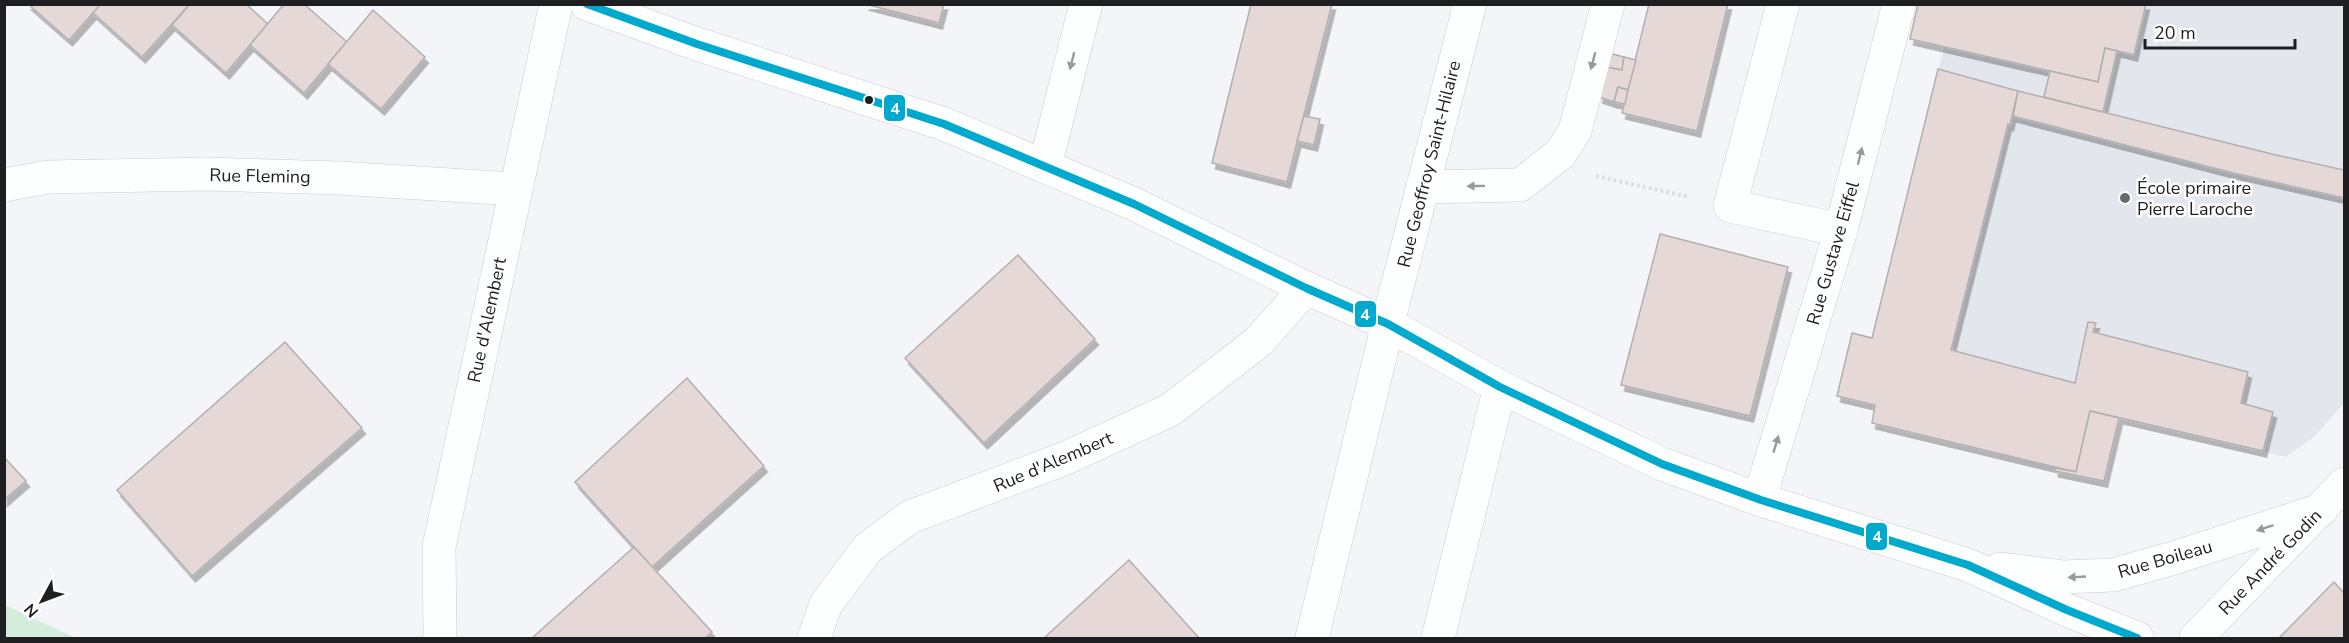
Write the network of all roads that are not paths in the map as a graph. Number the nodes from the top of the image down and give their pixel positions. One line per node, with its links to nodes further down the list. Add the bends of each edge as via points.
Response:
1 (556, 4): 11 (street, Rue d'Alembert)
2 (587, 4): 8 (street, Rue Boileau, via 944,124)
3 (1086, 4): 8 (street, one-way to 8)
4 (1470, 4): 10 (street, Rue Geoffroy Saint-Hilaire)
5 (1608, 4): 10 (street, one-way to 10, via 1575,130 1560,154 1520,185)
6 (1783, 4): 12 (street, via 1731,206)
7 (1899, 4): 12 (street, Rue Gustave Eiffel, one-way to 7)
8 (1045, 166): 13 (street, Rue Boileau, via 1134,204)
9 (4, 185): 11 (street, Rue Fleming, via 48,177 207,174)
10 (1422, 187): 14 (street, Rue Geoffroy Saint-Hilaire)
11 (515, 189): 21 (street, Rue d'Alembert, via 439,547)
12 (1841, 230): 17 (street, Rue Gustave Eiffel, one-way to 12)
13 (1306, 288): 14 (street, Rue Boileau); 22 (street, Rue d'Alembert, via 1258,342 1170,410 1065,458 910,517 868,548 826,604)
14 (1388, 324): 15 (street, Rue Boileau); 23 (street)
15 (1500, 387): 17 (street, Rue Boileau, via 1662,464); 24 (street)
16 (2344, 484): 18 (street, Rue André Godin)
17 (1761, 500): 19 (street, Rue Boileau)
18 (2321, 510): 19 (street, Rue Boileau, one-way to 19, via 2113,575 2064,577); 26 (street, Rue André Godin)
19 (1968, 565): 20 (street, Rue Boileau)
20 (2072, 624): 25 (street, Rue Boileau)
21 (440, 639)
22 (814, 639)
23 (1312, 639)
24 (1438, 639)
25 (2137, 639)
26 (2196, 639)

